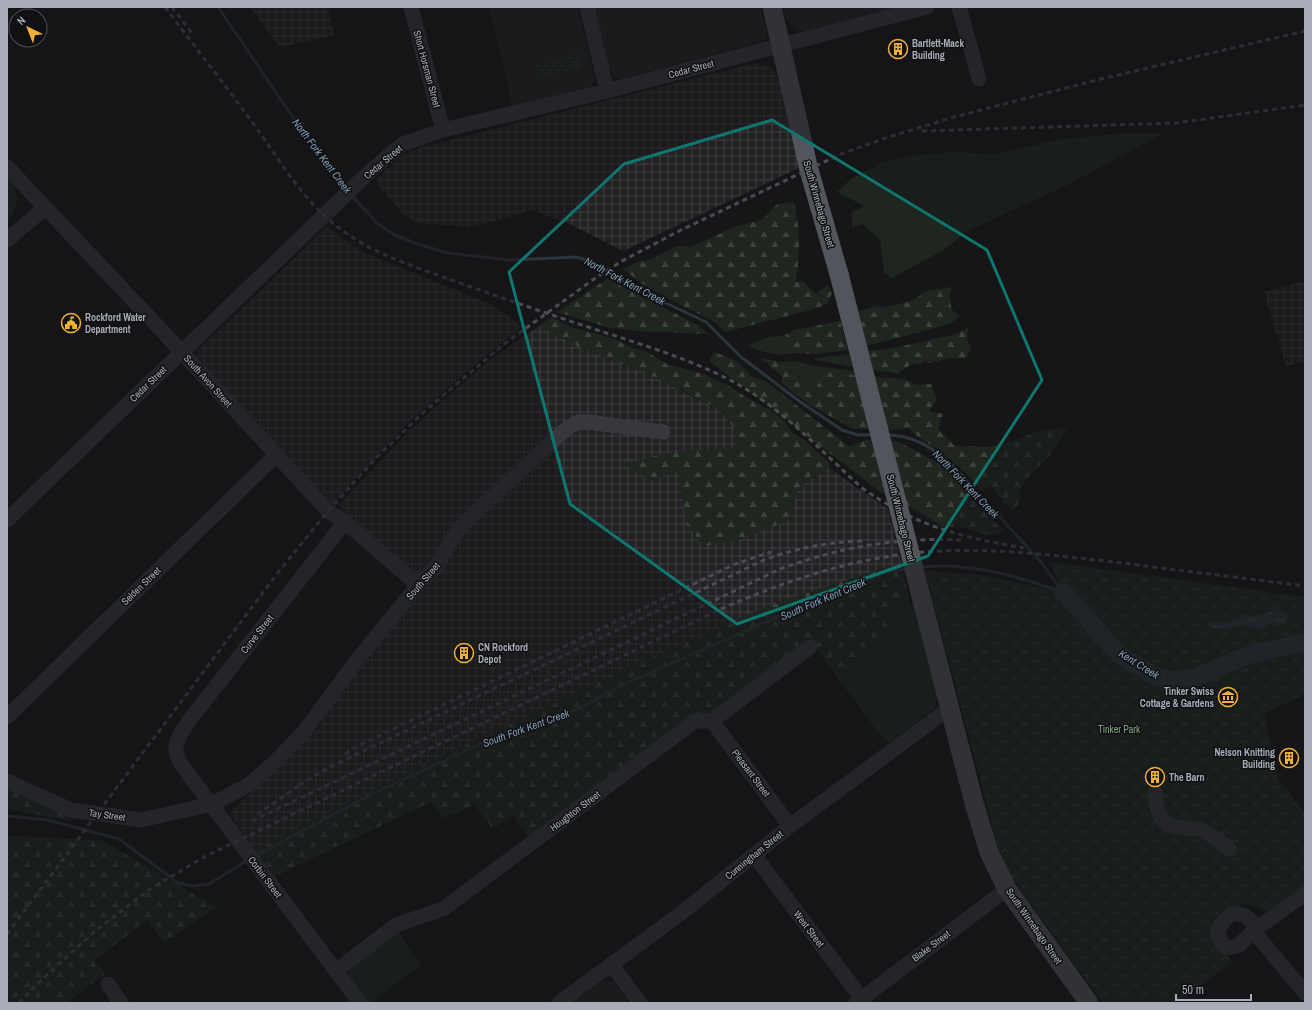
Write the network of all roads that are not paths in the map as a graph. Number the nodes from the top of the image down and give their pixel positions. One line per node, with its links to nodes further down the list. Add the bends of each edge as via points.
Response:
1 (411, 7): 9 (street, Short Horsman Street)
2 (587, 7): 8 (street)
3 (772, 7): 6 (main road, South Winnebago Street)
4 (927, 7): 6 (street, Cedar Street)
5 (959, 7): 7 (street)
6 (781, 45): 8 (street, Cedar Street); 20 (main road, South Winnebago Street, bridge, via 809,170 839,274)
7 (979, 79)
8 (607, 91): 9 (street, Cedar Street)
9 (443, 130): 13 (street, Cedar Street, via 403,144 390,154)
10 (7, 167): 11 (street, South Avon Street)
11 (45, 208): 12 (street); 13 (street, South Avon Street)
12 (7, 240)
13 (182, 352): 15 (street, South Avon Street); 16 (street, Cedar Street)
14 (663, 432): 18 (street, South Street, via 588,422 578,422 567,428 463,524 437,565)
15 (276, 455): 17 (street, South Avon Street, via 328,511); 21 (street, Selden Street)
16 (7, 520)
17 (345, 522): 18 (street, South Avon Street); 23 (street, Curve Street, via 188,722)
18 (418, 585): 26 (street, South Street, via 357,660 304,732 247,786)
19 (810, 647): 22 (street, Houghton Street)
20 (950, 708): 27 (street, Cunningham Street); 30 (main road, South Winnebago Street, via 989,852)
21 (7, 717)
22 (712, 721): 27 (street, Pleasant Street); 33 (street, Houghton Street, via 696,721 443,909 396,925)
23 (175, 748): 26 (street, Corbin Street, via 179,761)
24 (7, 781): 26 (street, Tay Street, via 71,810 142,820)
25 (1155, 792): 28 (street, via 1155,803 1162,818 1172,826 1198,829)
26 (212, 804): 33 (street, Corbin Street)
27 (790, 826): 29 (street, Cunningham Street)
28 (1230, 849)
29 (754, 855): 32 (street, Cunningham Street, via 684,911); 36 (street, West Street)
30 (1007, 889): 36 (street, Blake Street); 41 (main road, South Winnebago Street)
31 (1305, 894): 35 (street, via 1256,930)
32 (611, 964): 39 (street, Cunningham Street); 40 (street)
33 (336, 971): 38 (street, Corbin Street)
34 (108, 984): 37 (street)
35 (1305, 993)
36 (861, 1002)
37 (121, 1003)
38 (360, 1003)
39 (559, 1003)
40 (640, 1003)
41 (1089, 1003)

